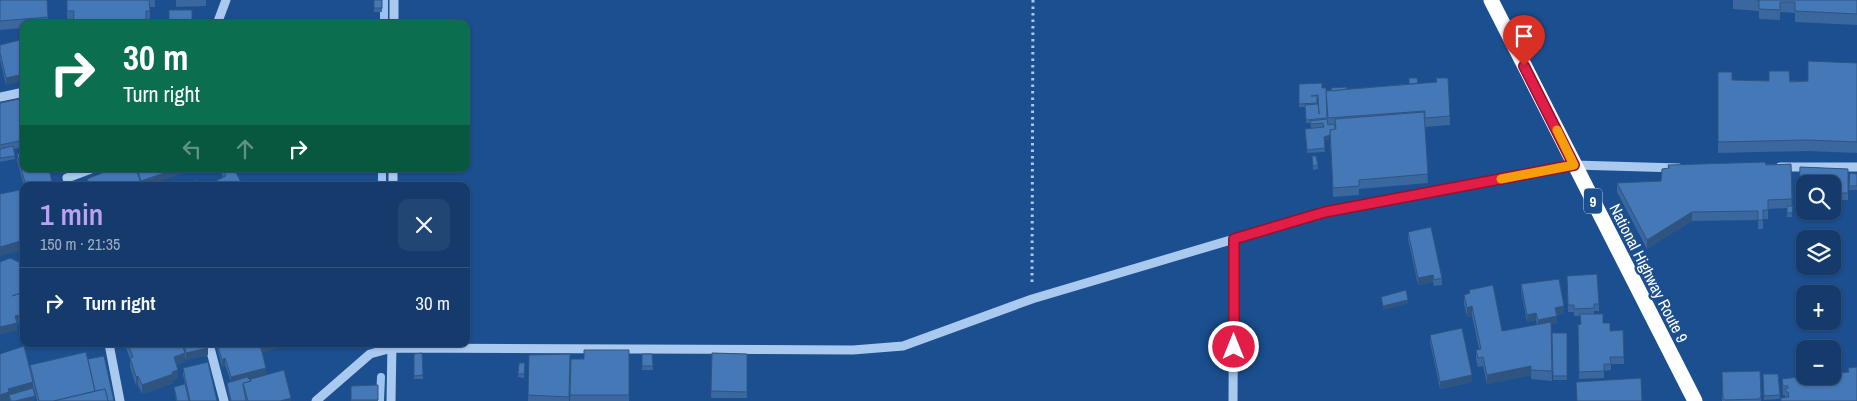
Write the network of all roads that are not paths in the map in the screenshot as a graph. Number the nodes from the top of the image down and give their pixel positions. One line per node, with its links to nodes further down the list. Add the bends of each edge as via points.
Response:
1 (226, 0): 4 (street)
2 (394, 0): 5 (street)
3 (1491, 0): 8 (highway, National Highway Route 9 / 9)
4 (218, 20)
5 (394, 20)
6 (20, 93): 7 (street)
7 (0, 97)
8 (1574, 165): 11 (street); 14 (street, via 1325,212); 25 (highway, National Highway Route 9 / 9)
9 (1766, 167): 10 (street)
10 (1857, 167)
11 (1687, 168)
12 (82, 172): 13 (street)
13 (67, 178)
14 (1234, 239): 15 (street, via 1032,299 903,346); 24 (street)
15 (470, 346)
16 (110, 347): 20 (street)
17 (211, 347): 21 (street)
18 (389, 347): 22 (street, via 370,354)
19 (392, 347): 23 (street)
20 (120, 401)
21 (224, 401)
22 (316, 401)
23 (392, 401)
24 (1233, 401)
25 (1695, 401)

